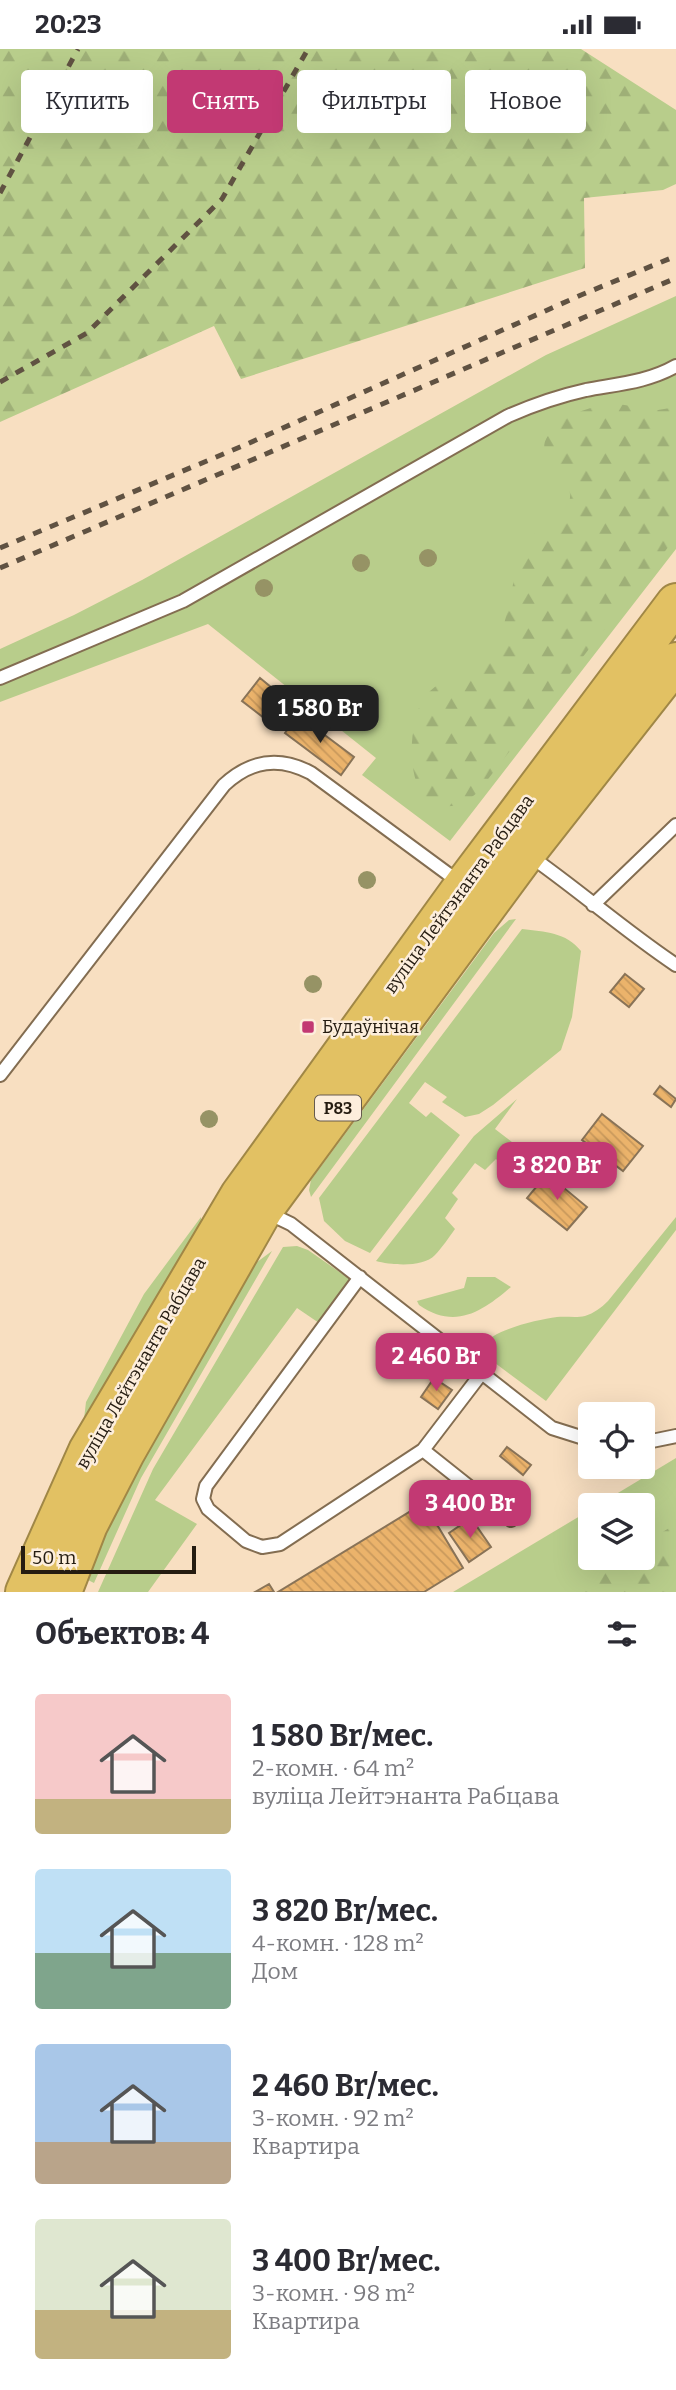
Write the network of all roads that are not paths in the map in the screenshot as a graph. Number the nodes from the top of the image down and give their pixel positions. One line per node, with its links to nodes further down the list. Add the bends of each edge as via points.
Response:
1 (676, 366): 4 (lane, via 661,375 561,396 508,416 183,601)
2 (676, 603): 6 (highway, вуліца Лейтэнанта Рабцава / Р83)
3 (676, 662): 6 (highway, вуліца Лейтэнанта Рабцава / Р83)
4 (0, 678)
5 (676, 825): 8 (lane)
6 (514, 844): 7 (highway, вуліца Лейтэнанта Рабцава / Р83); 8 (lane); 11 (highway, вуліца Лейтэнанта Рабцава / Р83)
7 (464, 885): 10 (lane, via 297,765 263,762 248,767 224,785); 11 (highway, вуліца Лейтэнанта Рабцава / Р83)
8 (593, 905): 9 (lane)
9 (676, 965)
10 (0, 1075)
11 (251, 1202): 12 (lane, via 291,1224); 19 (highway, вуліца Лейтэнанта Рабцава / Р83, via 88,1451); 20 (highway, вуліца Лейтэнанта Рабцава / Р83, via 89,1525)
12 (360, 1277): 13 (lane); 17 (lane, via 205,1486 205,1505 253,1545 272,1547)
13 (481, 1374): 15 (lane, via 552,1428); 17 (lane)
14 (676, 1436): 16 (lane)
15 (578, 1439)
16 (655, 1440)
17 (423, 1450): 18 (lane)
18 (510, 1520)
19 (25, 1592)
20 (62, 1592)

